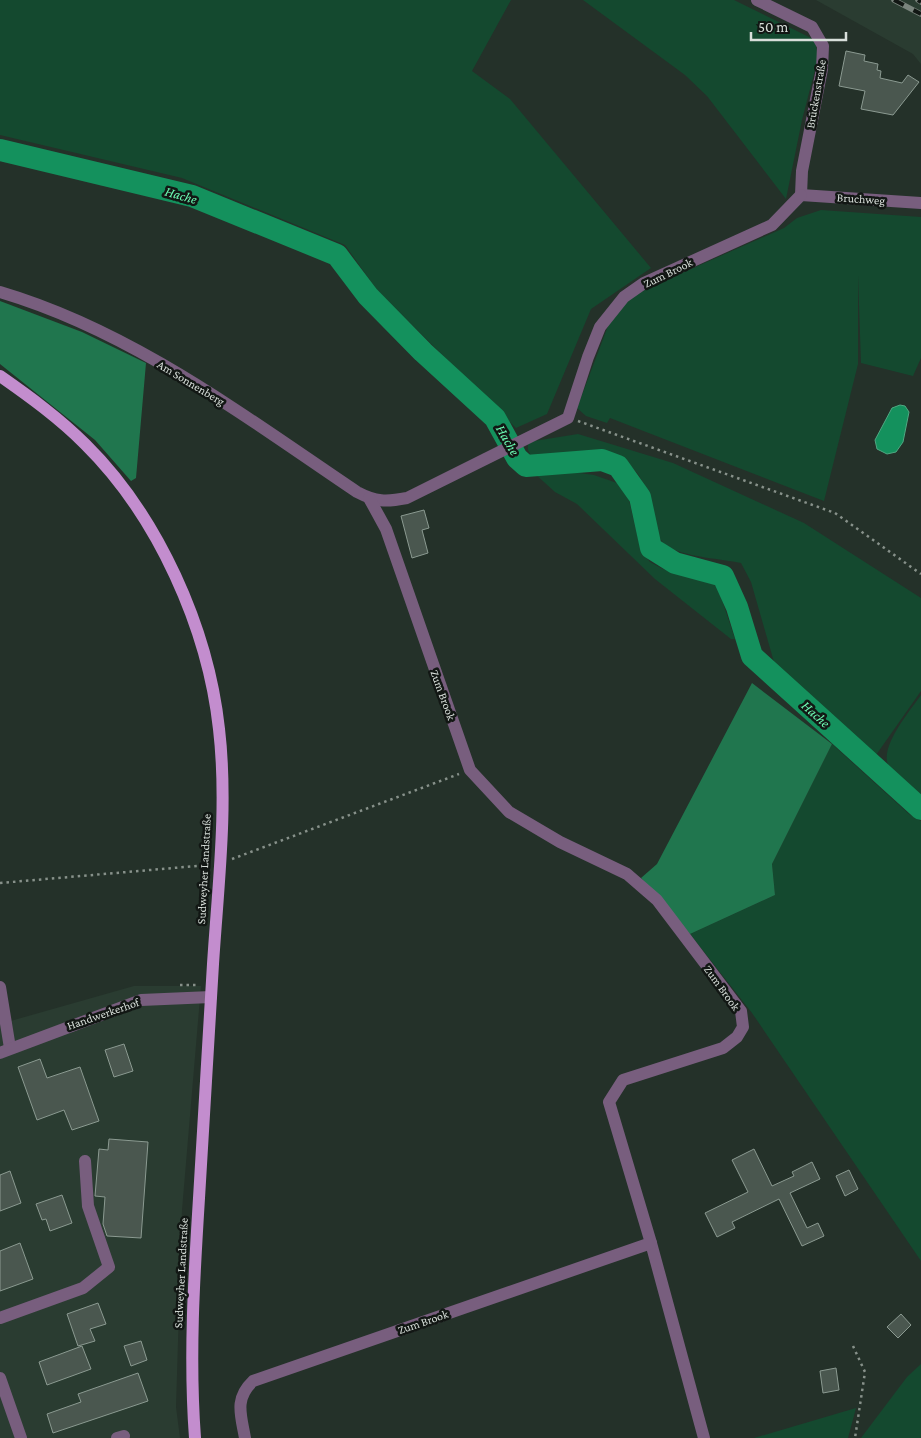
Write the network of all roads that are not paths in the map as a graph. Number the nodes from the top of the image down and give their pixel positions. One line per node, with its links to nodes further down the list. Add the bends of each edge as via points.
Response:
1 (757, 0): 2 (street, Brückenstraße, via 812,26 823,46 822,69 802,171)
2 (802, 194): 3 (street, Bruchweg); 6 (street, Zum Brook, via 772,225 644,283 624,298 600,327 568,418 407,498 387,502)
3 (921, 203)
4 (0, 292): 6 (street, Am Sonnenberg, via 84,322 200,386)
5 (0, 376): 8 (main road, Sudweyher Landstraße, via 41,405 86,445 111,473 149,529 181,588 205,653 219,731 222,777)
6 (368, 498): 11 (street, Zum Brook, via 386,529 470,770 509,812 560,842 627,874 657,900 741,1012 743,1027 738,1037 723,1048 624,1080 609,1102)
7 (0, 987): 9 (street)
8 (211, 997): 9 (street, Handwerkerhof, via 141,1000); 15 (main road, Sudweyher Landstraße, via 192,1296)
9 (5, 1050)
10 (85, 1162): 12 (street, via 88,1206 110,1265 83,1288)
11 (651, 1242): 16 (street, Zum Brook, via 254,1381 244,1390 240,1404); 17 (street, Zum Brook)
12 (0, 1318)
13 (0, 1378): 14 (street)
14 (21, 1438)
15 (195, 1438)
16 (245, 1438)
17 (704, 1438)

